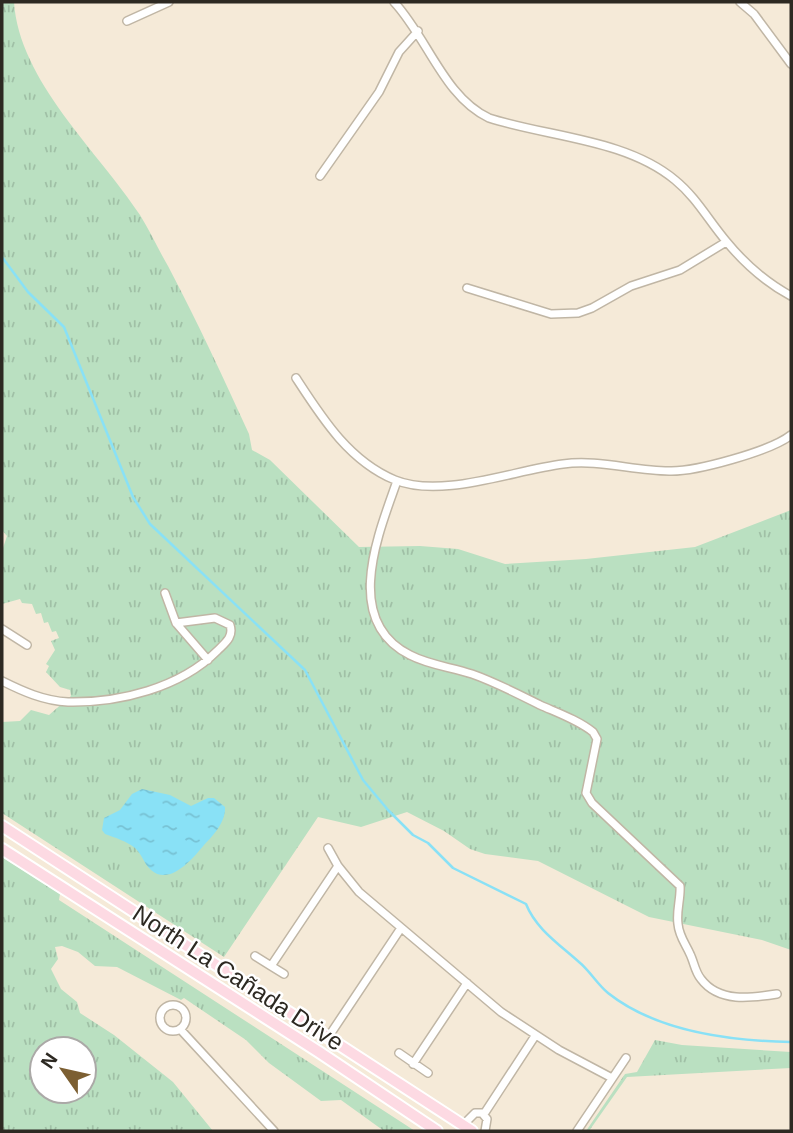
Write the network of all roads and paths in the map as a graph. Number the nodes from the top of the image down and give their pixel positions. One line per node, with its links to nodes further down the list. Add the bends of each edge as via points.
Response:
1 (169, 2): 4 (street)
2 (394, 2): 5 (street)
3 (740, 2): 6 (street, via 754,13)
4 (127, 21)
5 (418, 31): 7 (street, via 399,52 379,92); 8 (street, via 460,97 475,110 495,120 644,160 676,180)
6 (791, 64)
7 (320, 176)
8 (726, 242): 9 (street, via 680,270 631,286 578,313 551,314); 10 (street)
9 (467, 288)
10 (791, 296)
11 (296, 378): 13 (street, via 353,454)
12 (791, 435): 13 (street, via 771,447 671,471 575,463 433,486)
13 (397, 481): 31 (street, via 377,536 369,594 382,630 410,656 484,679 593,732 597,739 586,793 680,886 680,936 699,977 725,995 745,999)
14 (165, 593): 15 (street)
15 (176, 623): 18 (street); 18 (street, via 215,618 230,625 229,640)
16 (2, 629): 17 (street)
17 (27, 645)
18 (208, 660): 19 (street, via 156,689 90,701 51,700)
19 (2, 681)
20 (2, 825): 25 (main road, North La Cañada Drive)
21 (328, 848): 23 (street)
22 (2, 849): 27 (main road, North La Cañada Drive)
23 (338, 866): 24 (street, via 359,892); 28 (street)
24 (401, 928): 30 (street); 33 (street)
25 (192, 948): 27 (main road); 33 (main road, North La Cañada Drive)
26 (255, 956): 28 (street)
27 (182, 964): 43 (main road, North La Cañada Drive)
28 (271, 966): 29 (street)
29 (284, 974)
30 (467, 984): 34 (street); 37 (street)
31 (777, 994)
32 (180, 1029): 42 (street)
33 (329, 1036): 41 (main road, North La Cañada Drive)
34 (535, 1036): 39 (street); 40 (street)
35 (399, 1053): 37 (street)
36 (626, 1058): 39 (street)
37 (414, 1063): 38 (street)
38 (428, 1073)
39 (612, 1078): 45 (street)
40 (484, 1114): 41 (street, via 475,1113); 44 (street)
41 (468, 1128)
42 (274, 1131)
43 (438, 1131)
44 (485, 1131)
45 (577, 1131)

